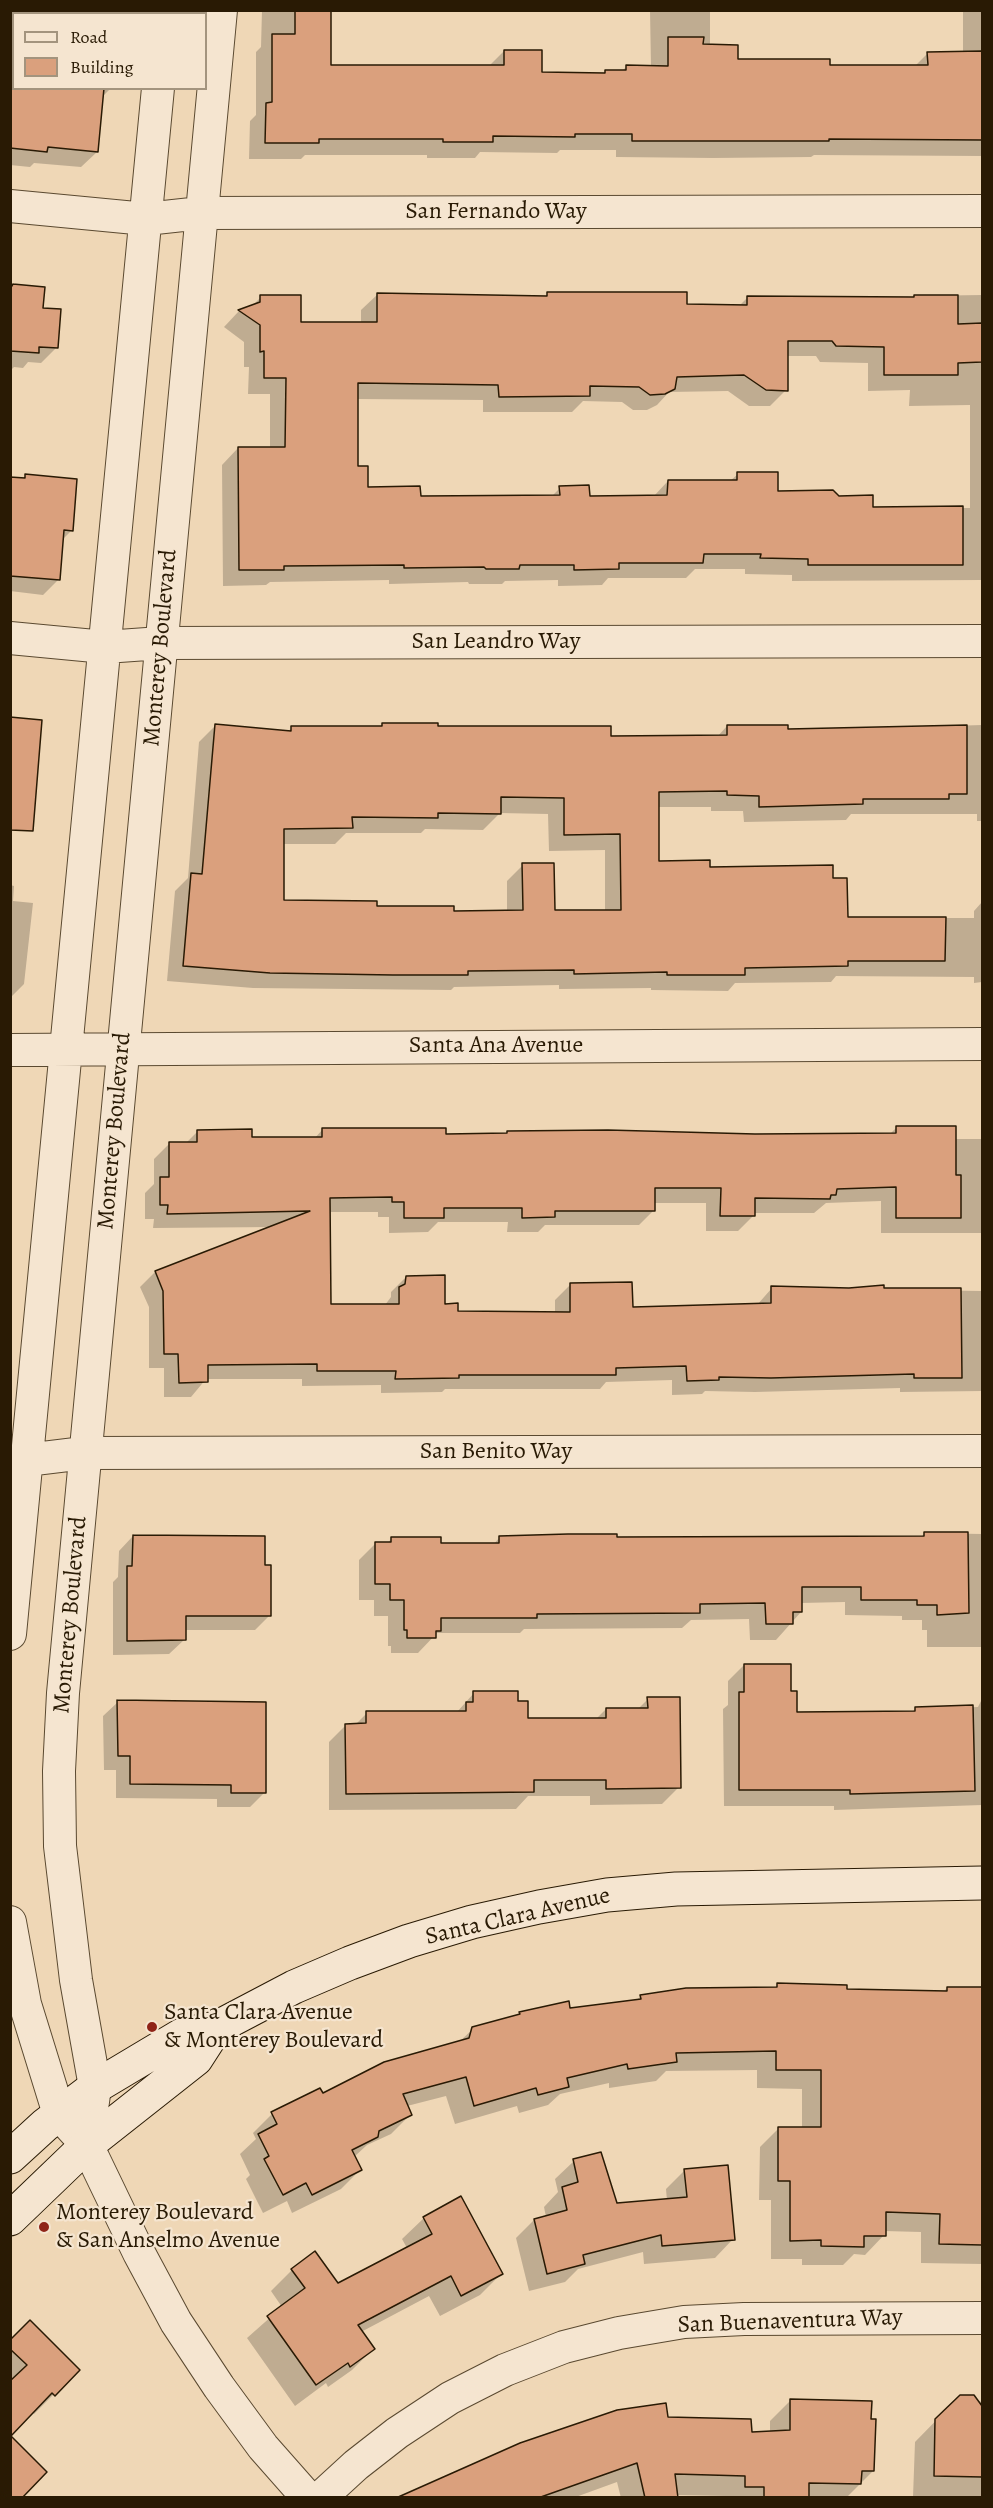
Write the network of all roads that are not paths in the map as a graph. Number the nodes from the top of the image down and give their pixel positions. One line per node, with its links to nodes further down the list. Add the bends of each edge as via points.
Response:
1 (221, 10): 5 (street, Monterey Boulevard)
2 (158, 90): 6 (street)
3 (10, 206): 6 (street, San Fernando Way)
4 (982, 211): 5 (street, San Fernando Way)
5 (201, 213): 6 (street, San Fernando Way); 9 (street, Monterey Boulevard)
6 (146, 219): 10 (street)
7 (10, 638): 10 (street, San Leandro Way)
8 (982, 641): 9 (street, San Leandro Way)
9 (161, 643): 10 (street, San Leandro Way); 13 (street, Monterey Boulevard)
10 (105, 647): 12 (street)
11 (982, 1044): 13 (street, Santa Ana Avenue)
12 (66, 1048): 13 (street, Santa Ana Avenue); 14 (street, Santa Ana Avenue); 17 (street)
13 (123, 1048): 16 (street, Monterey Boulevard)
14 (10, 1050)
15 (982, 1451): 16 (street, San Benito Way)
16 (84, 1453): 17 (street, San Benito Way); 22 (street, Monterey Boulevard, via 63,1693 60,1846 76,1980)
17 (18, 1462): 18 (street)
18 (10, 1634)
19 (982, 1883): 21 (main road, Santa Clara Avenue, via 676,1889 607,1895 539,1907 441,1932 350,1963)
20 (10, 1922): 23 (street, via 25,2004)
21 (216, 2028): 22 (main road, Santa Clara Avenue, via 182,2035); 24 (main road, Santa Clara Avenue, via 195,2059)
22 (95, 2087): 23 (main road, Santa Clara Avenue); 24 (street, Monterey Boulevard)
23 (59, 2114): 24 (street); 25 (main road)
24 (87, 2145): 26 (main road); 28 (street, via 176,2322 263,2447)
25 (10, 2157)
26 (10, 2219)
27 (982, 2318): 29 (street, San Buenaventura Way, via 684,2322 564,2347 450,2398 397,2433)
28 (308, 2498)
29 (320, 2498)

